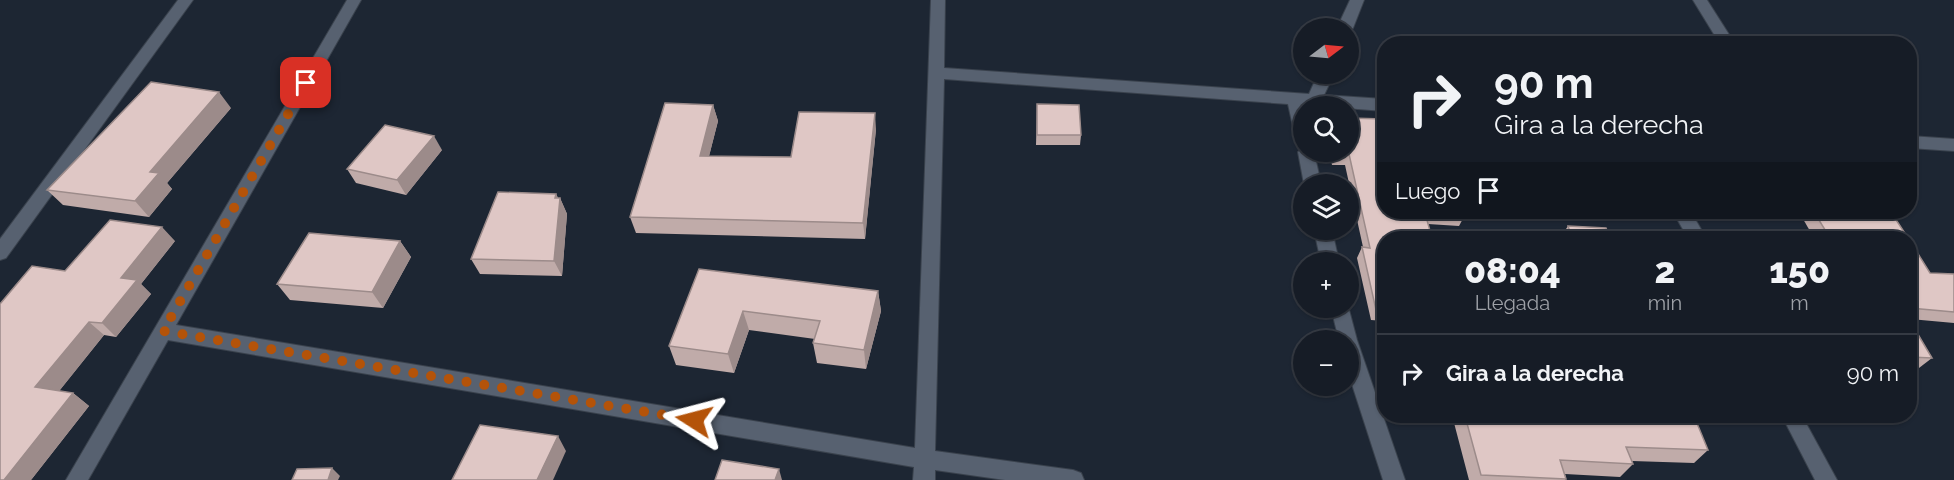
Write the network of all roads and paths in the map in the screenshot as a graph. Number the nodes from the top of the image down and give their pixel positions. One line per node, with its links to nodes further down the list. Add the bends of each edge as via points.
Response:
1 (186, 0): 14 (street)
2 (354, 0): 15 (street)
3 (938, 0): 8 (street)
4 (1356, 0): 6 (street)
5 (1700, 0): 7 (street)
6 (1349, 18)
7 (1723, 36)
8 (936, 73): 9 (street); 18 (street)
9 (1293, 98)
10 (1359, 103): 11 (street)
11 (1377, 104)
12 (1917, 142): 13 (street)
13 (1954, 145)
14 (0, 253)
15 (163, 331): 18 (street); 19 (street)
16 (1359, 374): 22 (street)
17 (1796, 423): 23 (street)
18 (925, 459): 20 (street); 21 (street)
19 (77, 480)
20 (924, 480)
21 (1073, 480)
22 (1394, 480)
23 (1826, 480)

